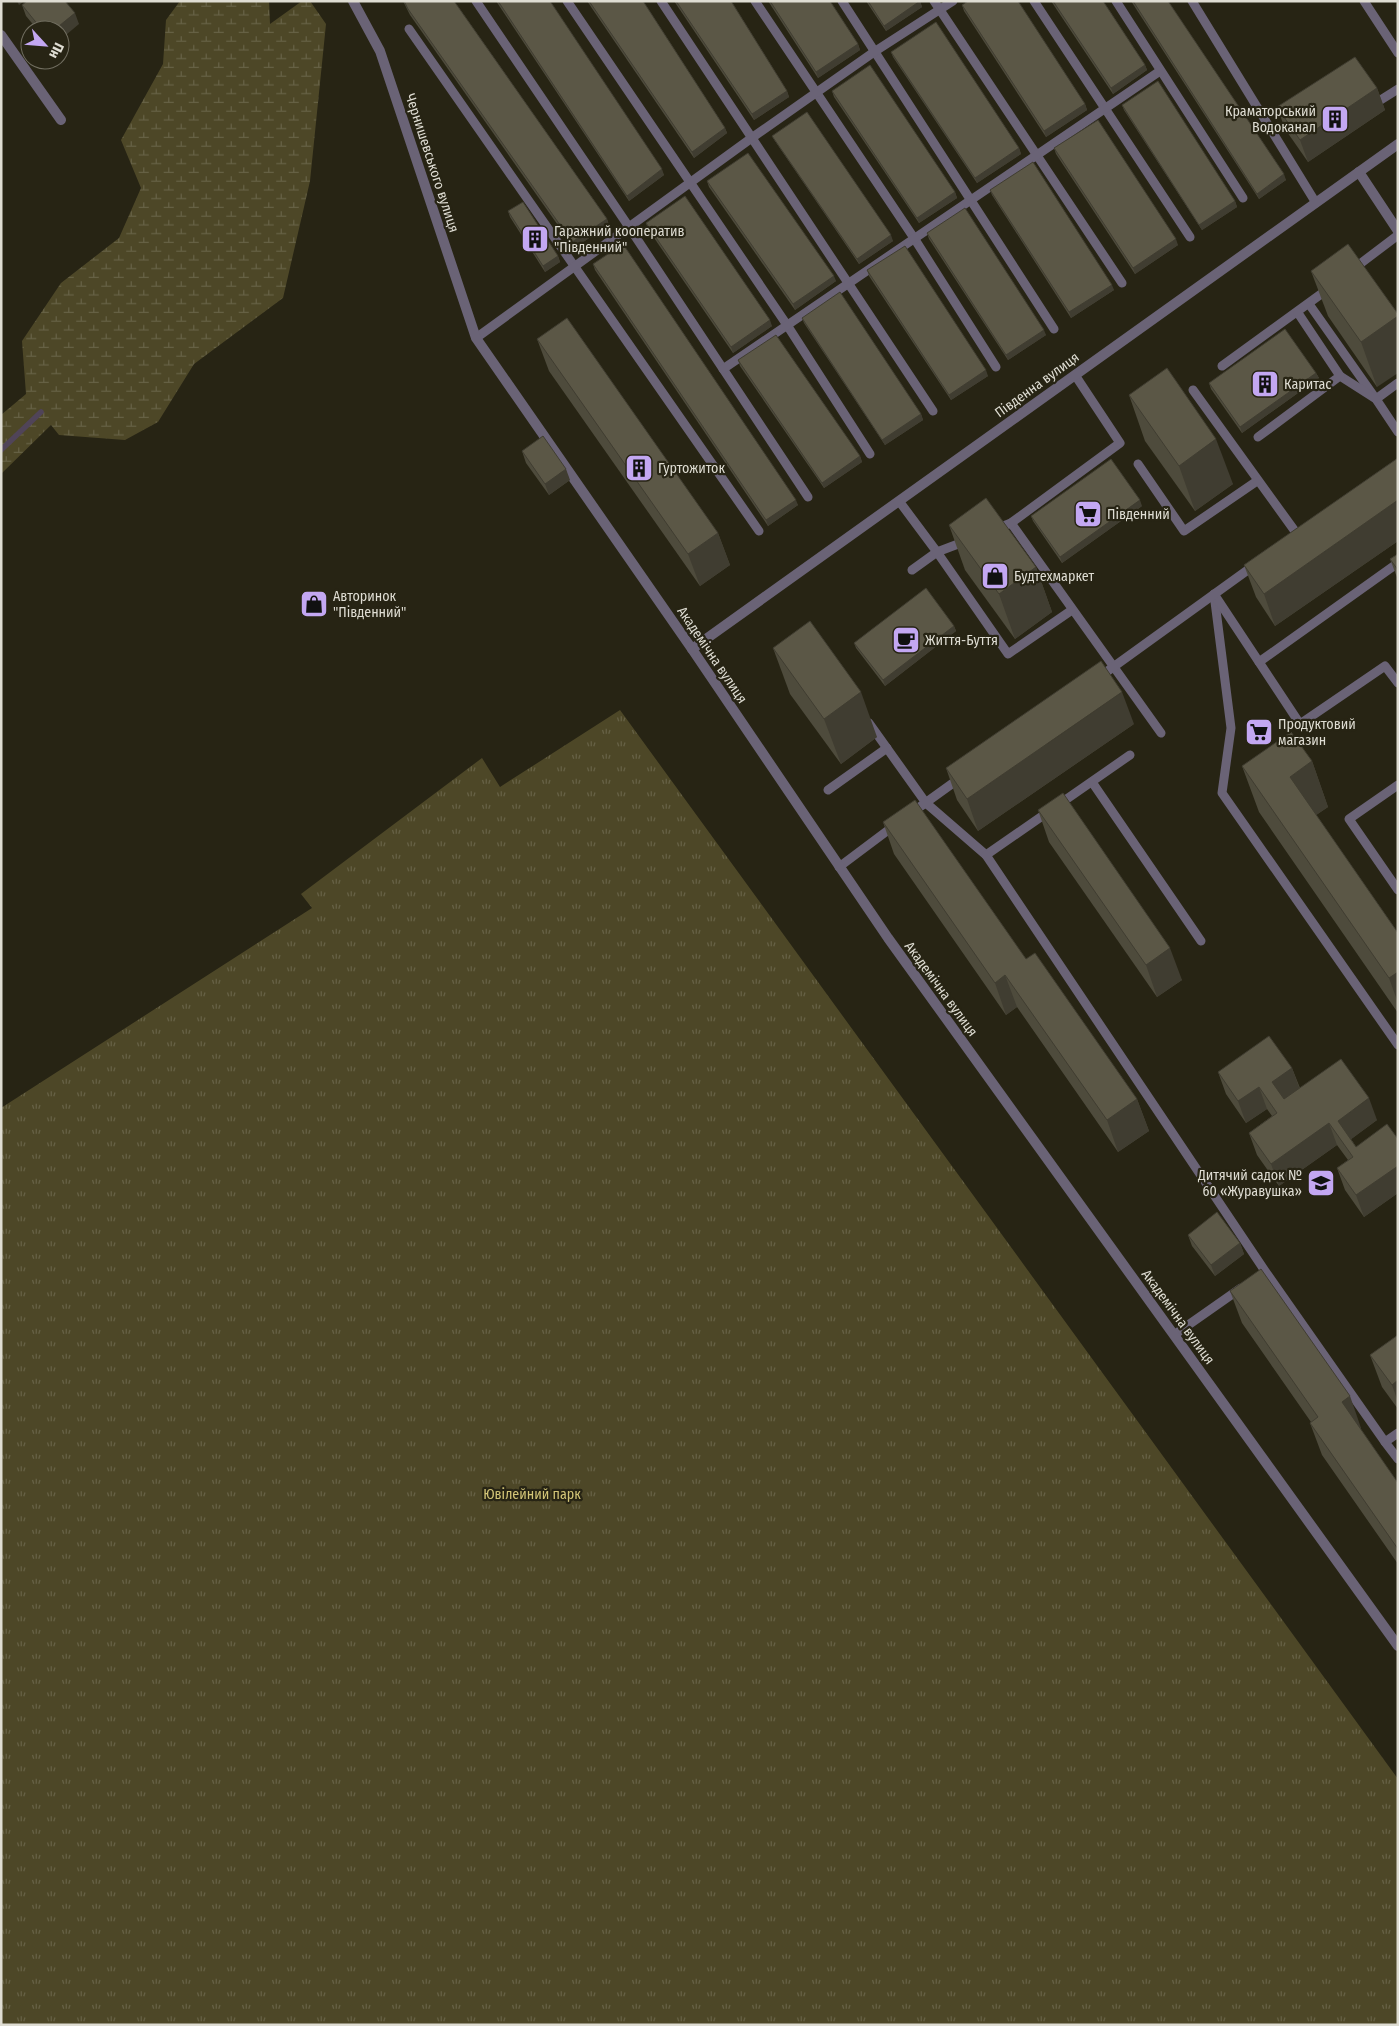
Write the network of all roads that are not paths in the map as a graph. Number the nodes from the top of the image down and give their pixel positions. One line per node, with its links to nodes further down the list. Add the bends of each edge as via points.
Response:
1 (353, 1): 43 (street, Чернишевського вулиця, via 380,51)
2 (476, 1): 32 (lane)
3 (567, 1): 28 (lane)
4 (661, 1): 24 (lane)
5 (755, 1): 20 (lane)
6 (842, 1): 16 (lane)
7 (934, 1): 13 (lane)
8 (953, 1): 13 (lane)
9 (1034, 1): 22 (lane)
10 (1116, 1): 18 (lane)
11 (1192, 1): 31 (lane)
12 (1364, 1): 17 (lane)
13 (940, 10): 16 (lane); 26 (lane)
14 (409, 29): 36 (lane)
15 (1, 35): 23 (street)
16 (874, 52): 20 (lane); 30 (lane)
17 (1398, 53)
18 (1160, 71): 22 (lane); 29 (lane)
19 (1398, 89): 21 (lane)
20 (816, 94): 24 (lane); 35 (lane)
21 (1379, 101)
22 (1105, 109): 26 (lane); 34 (lane)
23 (61, 120)
24 (753, 137): 28 (lane); 37 (lane)
25 (1398, 144): 27 (street, Південна вулиця)
26 (1036, 154): 30 (lane); 38 (lane)
27 (1359, 172): 31 (street, Південна вулиця); 33 (street)
28 (691, 183): 32 (lane); 41 (lane)
29 (1243, 198)
30 (971, 200): 35 (lane); 42 (lane)
31 (1316, 203): 47 (street, Південна вулиця)
32 (629, 227): 36 (lane); 46 (lane)
33 (1398, 233): 39 (lane, via 1361,269 1341,279)
34 (1190, 237)
35 (914, 238): 37 (lane); 45 (lane)
36 (575, 266): 43 (lane); 61 (lane)
37 (849, 282): 41 (lane); 52 (lane)
38 (1122, 283)
39 (1309, 304): 40 (lane); 51 (lane)
40 (1298, 313): 44 (lane); 48 (lane)
41 (787, 326): 46 (lane); 55 (lane)
42 (1054, 329)
43 (476, 338): 69 (street, Академічна вулиця)
44 (1222, 366)
45 (996, 367)
46 (723, 369): 58 (lane)
47 (1074, 376): 59 (street, Південна вулиця); 60 (lane, via 1120,443)
48 (1340, 376): 51 (lane); 54 (lane)
49 (1398, 384): 51 (lane)
50 (1193, 390): 57 (lane)
51 (1376, 399): 53 (lane)
52 (933, 411)
53 (1398, 432)
54 (1258, 437)
55 (870, 454)
56 (1138, 464): 57 (lane, via 1184,531)
57 (1257, 481): 62 (lane)
58 (808, 497)
59 (899, 501): 63 (lane); 69 (street, Південна вулиця)
60 (1011, 523): 63 (lane); 68 (lane)
61 (760, 531)
62 (1297, 534)
63 (936, 552): 66 (lane); 68 (lane, via 1008,654)
64 (1267, 556): 67 (lane)
65 (1398, 563): 70 (lane)
66 (912, 570)
67 (1214, 594): 70 (lane); 71 (lane); 87 (lane, via 1231,728 1222,793)
68 (1072, 610): 71 (lane)
69 (692, 650): 84 (street, Академічна вулиця)
70 (1259, 662): 72 (lane, via 1300,724 1385,666)
71 (1112, 667): 73 (lane); 75 (lane)
72 (1398, 683)
73 (1089, 684)
74 (865, 718): 76 (lane)
75 (1161, 733)
76 (887, 748): 81 (lane); 82 (lane)
77 (1130, 755): 79 (lane)
78 (965, 774): 82 (lane)
79 (1092, 782): 83 (lane); 86 (lane)
80 (1398, 785): 85 (lane, via 1349,819)
81 (828, 790)
82 (926, 803): 83 (lane); 84 (lane)
83 (986, 855): 88 (lane)
84 (840, 867): 89 (street, Академічна вулиця)
85 (1398, 890)
86 (1201, 941)
87 (1398, 1045)
88 (1258, 1276): 89 (lane); 91 (lane)
89 (1174, 1336): 93 (street, Академічна вулиця)
90 (1398, 1433): 91 (lane)
91 (1385, 1442): 92 (lane)
92 (1398, 1459)
93 (1398, 1646)

